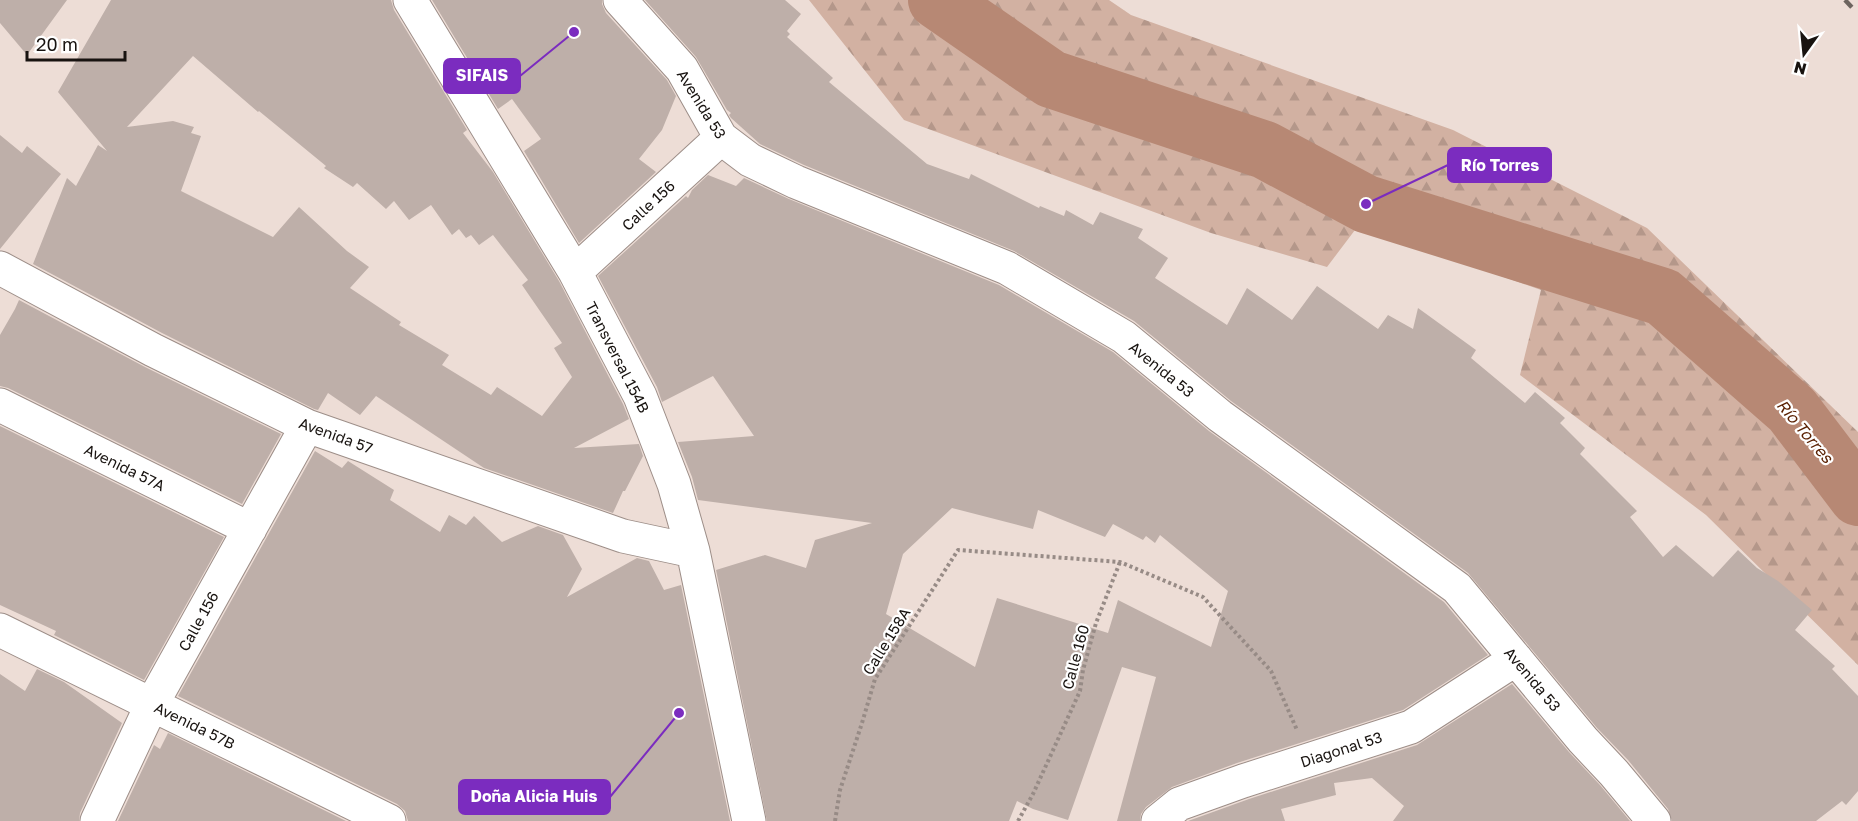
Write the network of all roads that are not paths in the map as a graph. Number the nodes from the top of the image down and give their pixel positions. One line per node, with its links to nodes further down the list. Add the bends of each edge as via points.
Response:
1 (410, 0): 5 (lane, Transversal 154B)
2 (620, 0): 3 (lane, Avenida 53, via 682,69)
3 (721, 138): 5 (lane, Calle 156); 11 (lane, Avenida 53, via 750,160 796,183 1007,268 1124,337 1220,416 1457,588)
4 (0, 268): 7 (lane, Avenida 57)
5 (575, 272): 9 (lane, Transversal 154B, via 640,396 674,484)
6 (0, 405): 8 (lane, Avenida 57A)
7 (307, 426): 8 (lane, Calle 156); 9 (lane, Avenida 57, via 622,536)
8 (250, 529): 12 (lane, Calle 156)
9 (693, 551): 15 (lane, Transversal 154B)
10 (0, 630): 12 (lane, Avenida 57B)
11 (1516, 659): 16 (lane, Diagonal 53, via 1411,727 1179,804); 17 (lane, Avenida 53)
12 (152, 704): 13 (lane, Calle 156); 14 (lane, Avenida 57B)
13 (97, 821)
14 (389, 821)
15 (748, 821)
16 (1158, 821)
17 (1654, 821)

